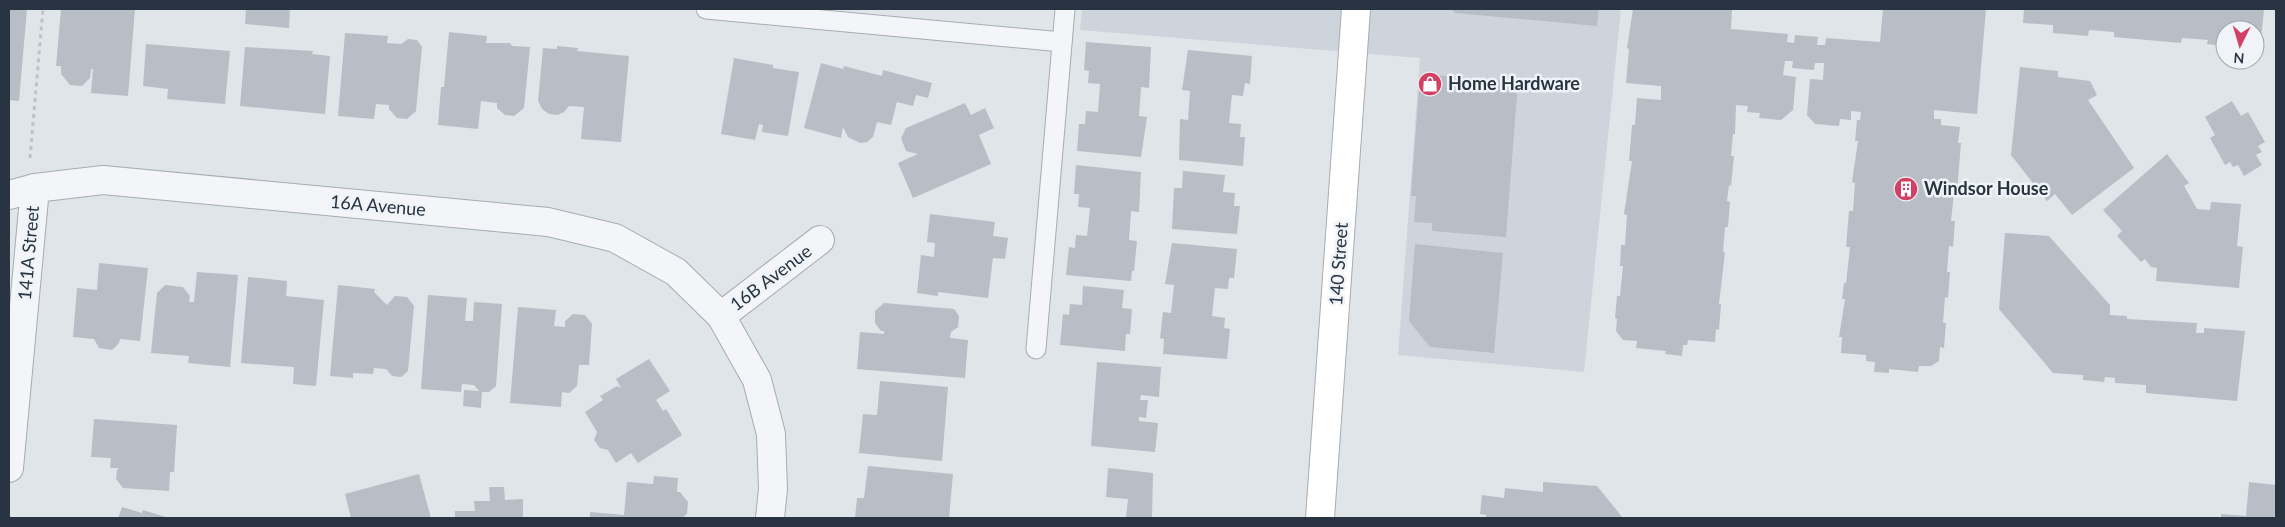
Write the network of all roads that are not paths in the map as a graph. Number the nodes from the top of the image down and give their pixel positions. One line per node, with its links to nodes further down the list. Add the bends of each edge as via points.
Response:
1 (706, 9): 4 (lane)
2 (1065, 9): 4 (lane)
3 (1356, 9): 12 (main road, 140 Street)
4 (1062, 42): 9 (lane)
5 (32, 176): 6 (street, 16A Avenue); 8 (street, 16A Avenue, via 548,222 615,238 676,272); 10 (street, 141A Street)
6 (9, 195)
7 (820, 240): 8 (street, 16B Avenue)
8 (721, 316): 11 (street, 16A Avenue, via 757,380 771,434 773,489)
9 (1036, 349)
10 (9, 468)
11 (770, 518)
12 (1320, 518)

